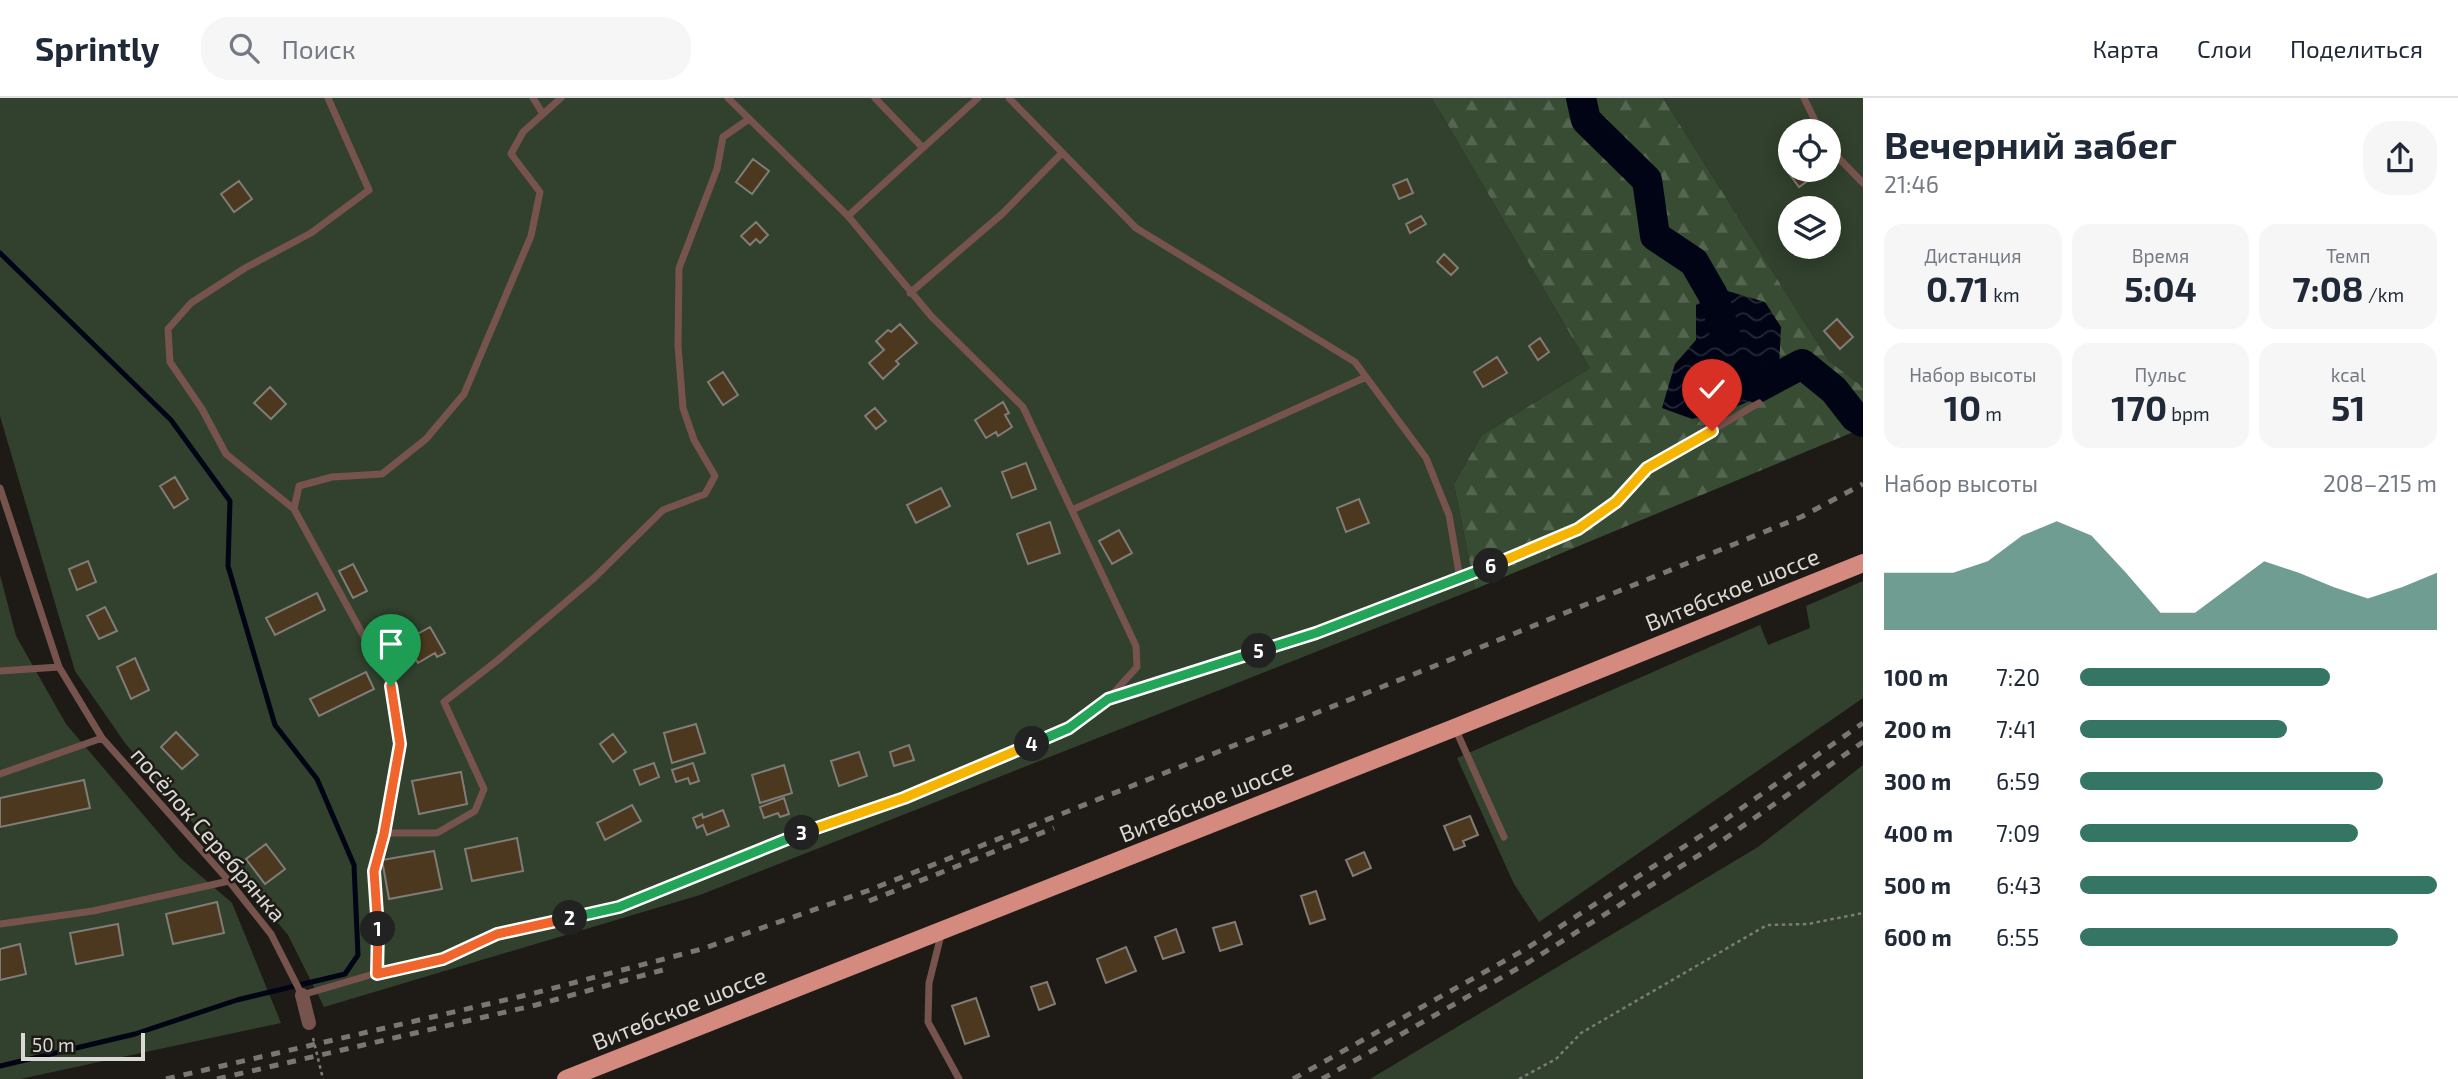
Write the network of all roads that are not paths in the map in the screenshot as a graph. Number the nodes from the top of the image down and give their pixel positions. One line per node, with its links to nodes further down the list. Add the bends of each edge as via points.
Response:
1 (328, 98): 21 (lane, via 369,190 311,233 191,303 168,329 170,362 226,454)
2 (533, 98): 9 (lane)
3 (562, 98): 9 (lane)
4 (728, 98): 10 (lane)
5 (875, 98): 12 (lane)
6 (978, 98): 12 (lane)
7 (1009, 98): 13 (lane)
8 (1804, 98): 11 (lane)
9 (543, 114): 21 (lane, via 523,132 511,154 540,192 531,236 464,394 426,439 382,474 332,477 299,486)
10 (749, 119): 16 (lane); 31 (lane, via 723,137 717,169 679,268 683,408 694,440 715,475 705,494 663,510 594,578 444,702 484,789 475,811 438,833)
11 (1814, 119)
12 (923, 148): 16 (lane)
13 (1062, 153): 17 (lane, via 1002,214); 18 (lane, via 1136,228 1355,362)
14 (1841, 160): 15 (lane)
15 (1863, 183)
16 (848, 216): 17 (lane)
17 (910, 293): 22 (lane, via 1023,407)
18 (1366, 377): 22 (lane); 24 (lane, via 1426,458 1449,514)
19 (1759, 403): 24 (lane, via 1647,468 1616,502 1578,529)
20 (0, 488): 25 (lane, посёлок Серебрянка)
21 (294, 509): 31 (lane, via 391,686 400,744)
22 (1072, 510): 27 (lane, via 1136,646 1137,667)
23 (1863, 563): 28 (main road, Витебское шоссе)
24 (1460, 579): 27 (lane, via 1316,633)
25 (59, 667): 26 (lane); 29 (lane, посёлок Серебрянка)
26 (0, 671)
27 (1108, 699): 36 (lane, via 1069,728 904,798 779,840 619,907 497,934 443,959)
28 (1454, 728): 32 (lane); 35 (main road, Витебское шоссе)
29 (102, 738): 30 (lane, посёлок Серебрянка); 33 (lane, посёлок Серебрянка)
30 (0, 774)
31 (384, 834): 36 (lane, via 374,871)
32 (1504, 837)
33 (229, 881): 34 (lane, via 93,911); 37 (lane, посёлок Серебрянка, via 271,934)
34 (0, 924)
35 (942, 931): 39 (main road, Витебское шоссе); 40 (lane, via 929,983 929,1022)
36 (377, 974): 37 (lane)
37 (302, 995): 38 (street)
38 (309, 1023)
39 (566, 1079)
40 (959, 1079)

